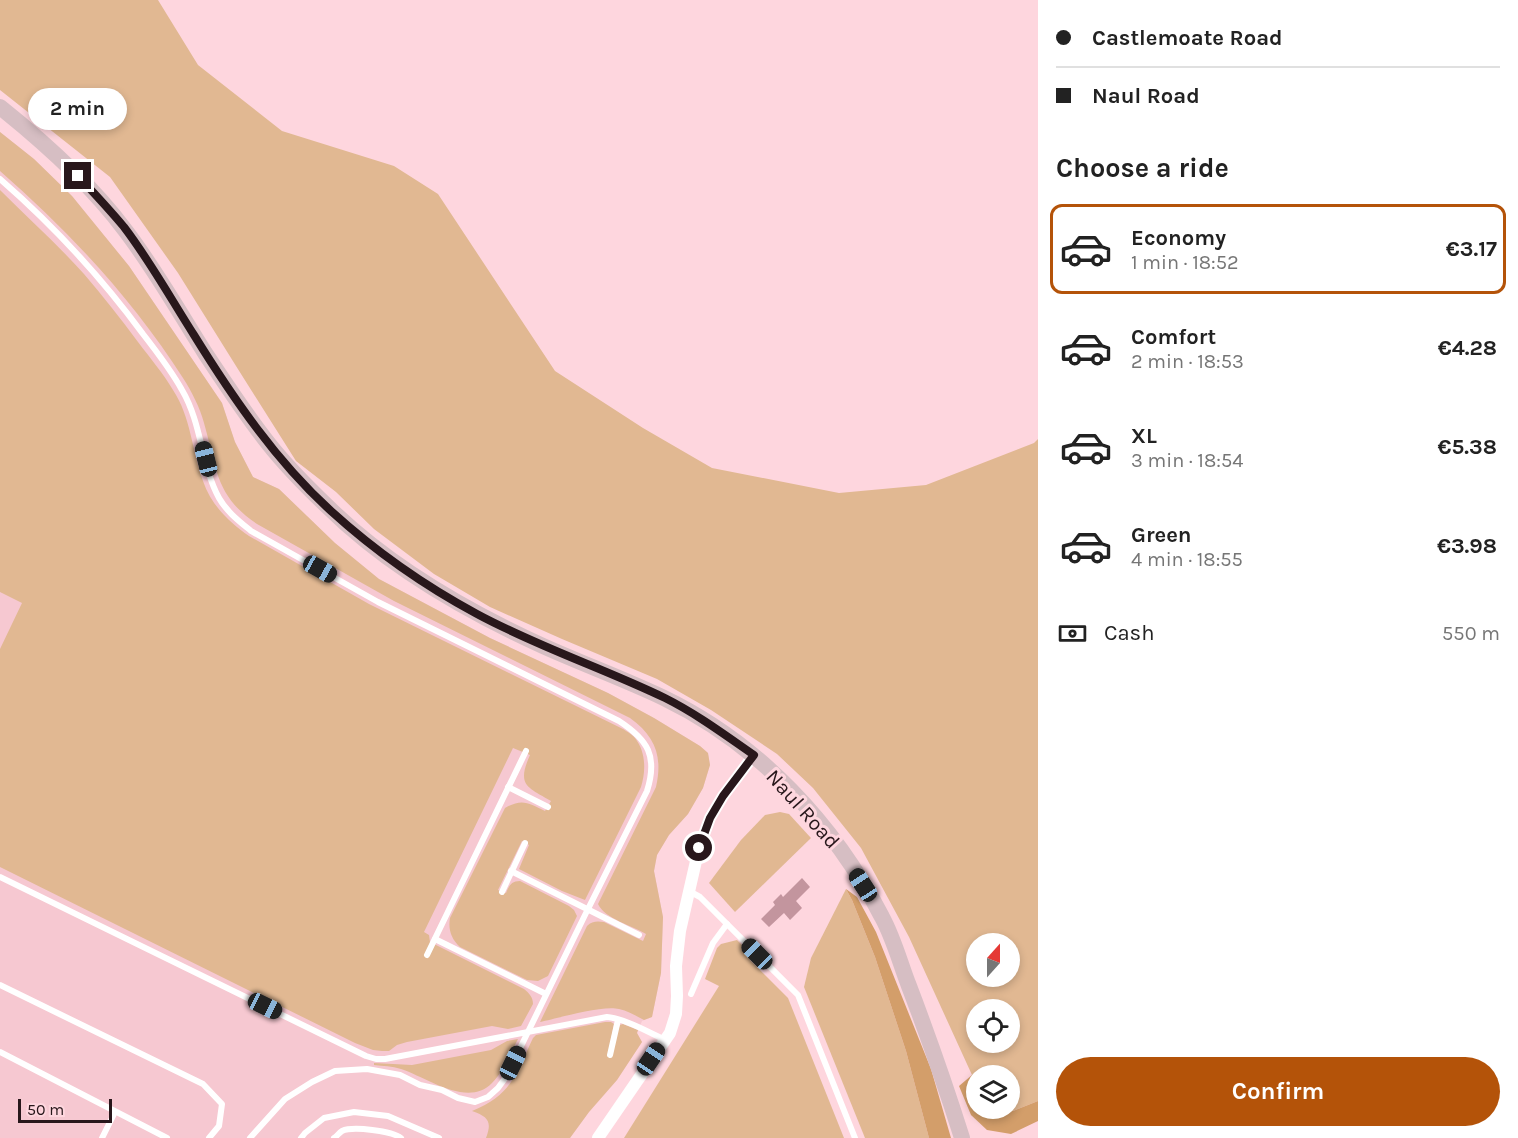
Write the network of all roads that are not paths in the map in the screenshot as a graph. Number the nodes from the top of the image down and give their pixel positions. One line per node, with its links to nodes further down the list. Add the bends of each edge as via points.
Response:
1 (0, 107): 4 (street, Naul Road, via 66,165 125,228 268,443 331,511 420,580 477,614 666,699)
2 (0, 179): 12 (lane, via 86,263 167,366 193,412 212,482 234,517 251,531 378,602 619,721 645,743 652,776 647,791)
3 (526, 751): 5 (lane)
4 (754, 755): 10 (street, via 710,818); 36 (street, Naul Road, via 818,819 884,921)
5 (508, 787): 6 (lane); 15 (lane)
6 (548, 807)
7 (525, 843): 8 (lane)
8 (511, 871): 11 (lane); 12 (lane)
9 (0, 877): 21 (lane, via 366,1056 385,1059)
10 (689, 891): 13 (lane); 22 (street, via 676,966 676,1014)
11 (502, 892)
12 (588, 909): 14 (lane); 18 (lane)
13 (727, 924): 19 (lane, via 713,943); 35 (lane, via 798,995)
14 (639, 935)
15 (435, 939): 16 (lane); 18 (lane)
16 (427, 955)
17 (0, 985): 28 (lane, via 203,1084 222,1104 219,1126)
18 (546, 994): 21 (lane)
19 (691, 994)
20 (618, 1020): 21 (lane, via 607,1017); 22 (lane); 24 (lane)
21 (527, 1033): 29 (lane, via 498,1088 475,1102 400,1075 367,1069 334,1071 285,1099)
22 (665, 1040): 34 (street)
23 (0, 1052): 25 (lane)
24 (610, 1055)
25 (115, 1112): 26 (lane); 27 (lane)
26 (102, 1138)
27 (167, 1138)
28 (209, 1138)
29 (250, 1138)
30 (301, 1138): 33 (lane, via 324,1118 354,1112 388,1116)
31 (334, 1138): 32 (lane, via 342,1131 362,1129 395,1133)
32 (401, 1138)
33 (438, 1138)
34 (598, 1138)
35 (855, 1138)
36 (963, 1138)

